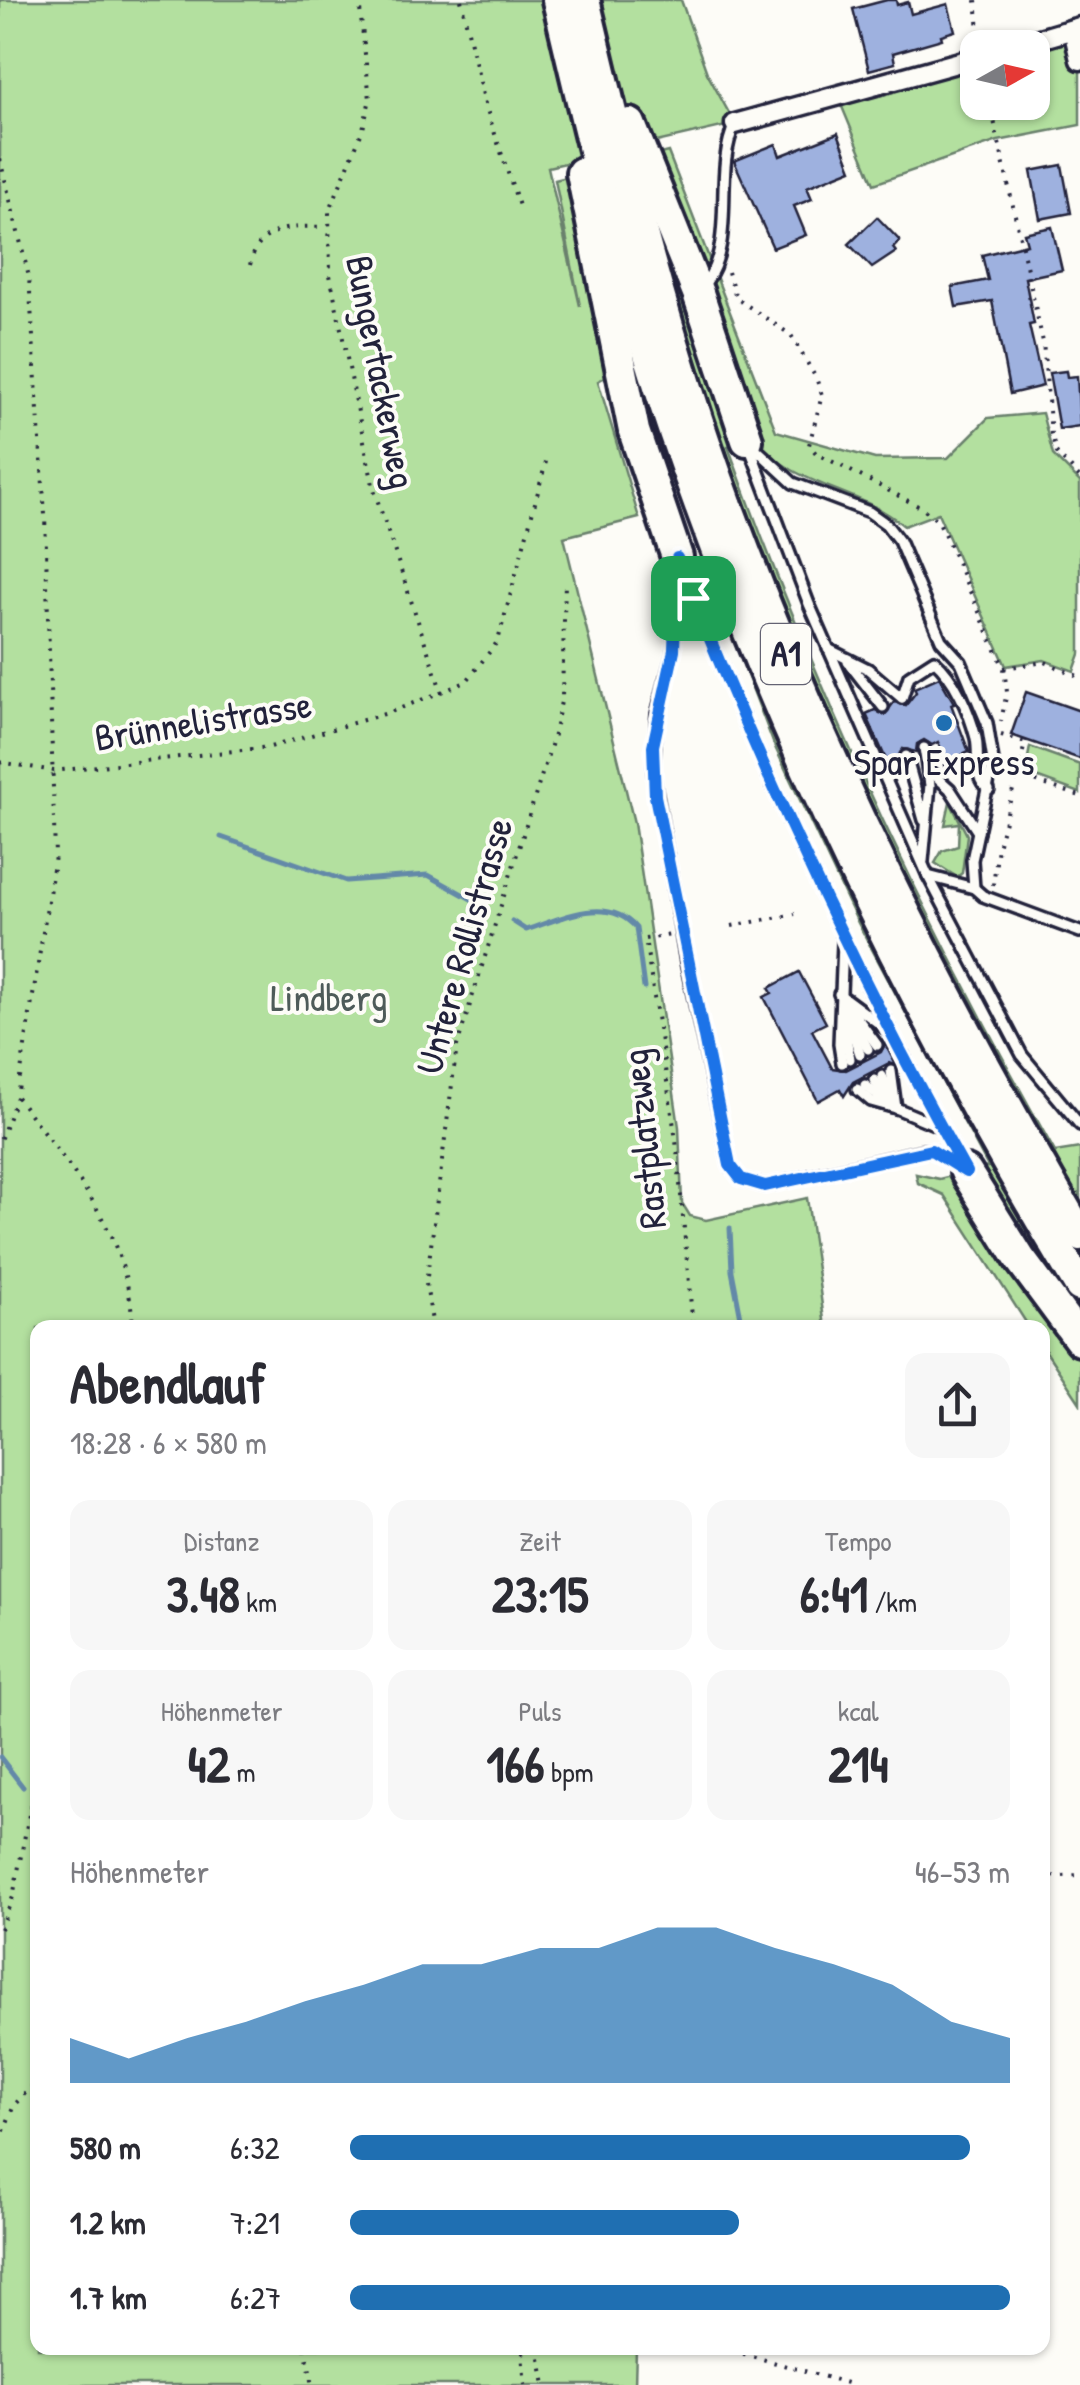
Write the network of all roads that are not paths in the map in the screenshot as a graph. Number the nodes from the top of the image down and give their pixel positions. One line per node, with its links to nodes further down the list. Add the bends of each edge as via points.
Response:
1 (557, 0): 11 (highway, A1, via 591,232 626,400); 34 (highway, A1, via 652,363 756,652 898,958)
2 (584, 0): 4 (highway, A1)
3 (1076, 28): 5 (street); 6 (street)
4 (592, 33): 9 (highway, A1); 33 (highway, A1, via 679,361 762,598 888,880)
5 (1050, 36)
6 (1080, 60)
7 (960, 61): 8 (street)
8 (734, 124): 9 (lane, via 724,147 714,272)
9 (698, 293): 10 (highway, A1)
10 (747, 440): 12 (lane); 18 (lane, via 776,472 869,512 895,534 941,640 961,662 982,710 993,761)
11 (677, 558): 25 (lane); 32 (lane, via 674,650 652,760 725,1148 741,1179 770,1185 931,1150)
12 (828, 649): 13 (lane); 21 (lane)
13 (845, 658): 14 (lane); 18 (lane, via 902,698 909,676 934,660 969,717 978,775)
14 (883, 707)
15 (924, 748): 17 (lane)
16 (906, 756): 19 (lane)
17 (930, 771): 19 (lane); 20 (lane)
18 (989, 790): 20 (lane)
19 (926, 828): 21 (lane)
20 (978, 832): 23 (lane)
21 (923, 864): 22 (lane)
22 (928, 876): 23 (lane); 30 (lane, via 1022,1055)
23 (974, 888): 24 (lane)
24 (1080, 932)
25 (843, 941): 26 (lane); 27 (lane)
26 (839, 994): 26 (lane, via 859,1054); 27 (lane)
27 (891, 1032): 31 (lane)
28 (874, 1080): 29 (lane); 29 (lane); 29 (lane, via 865,1098)
29 (896, 1108): 31 (lane)
30 (1080, 1125)
31 (941, 1126): 32 (lane)
32 (966, 1172): 35 (highway)
33 (1080, 1235)
34 (1080, 1286)
35 (1080, 1340)

